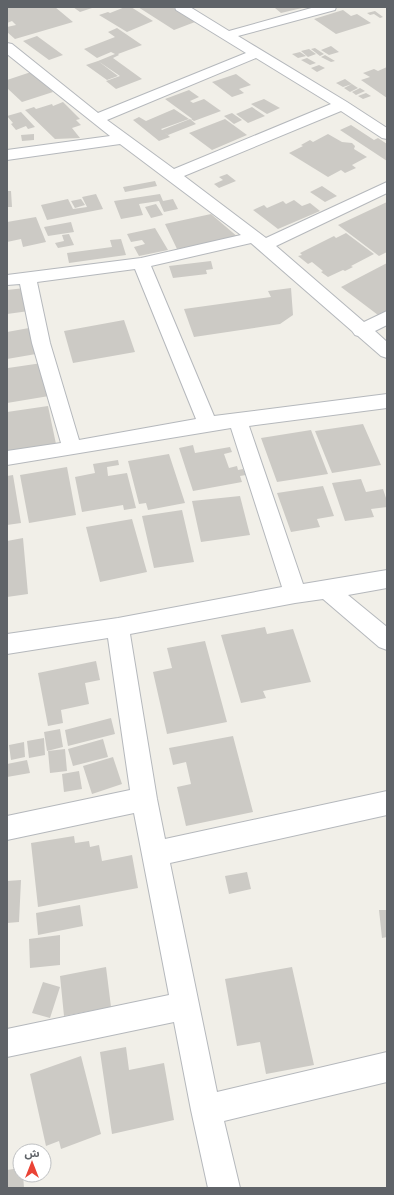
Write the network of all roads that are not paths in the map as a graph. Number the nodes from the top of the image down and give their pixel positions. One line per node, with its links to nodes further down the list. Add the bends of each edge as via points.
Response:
1 (181, 7): 3 (street)
2 (330, 7): 3 (street)
3 (228, 35): 5 (street)
4 (7, 47): 7 (street)
5 (257, 53): 6 (street); 7 (street)
6 (342, 105): 8 (street); 11 (street)
7 (96, 119): 9 (street)
8 (387, 135)
9 (122, 139): 10 (street); 11 (street)
10 (7, 155)
11 (173, 175): 13 (street)
12 (387, 187): 13 (street)
13 (259, 241): 14 (street); 18 (street)
14 (141, 263): 15 (street); 22 (street)
15 (27, 277): 16 (street); 23 (street, via 41,343)
16 (7, 280)
17 (387, 318): 18 (street)
18 (361, 330): 19 (street)
19 (387, 352)
20 (387, 401): 21 (street)
21 (238, 421): 22 (street); 27 (street)
22 (208, 424): 23 (street)
23 (72, 448): 24 (street)
24 (7, 458)
25 (387, 579): 26 (street)
26 (327, 590): 27 (street); 29 (street)
27 (295, 594): 28 (street)
28 (118, 627): 30 (street); 31 (street)
29 (387, 640)
30 (7, 644)
31 (144, 799): 33 (street); 34 (street)
32 (387, 803): 34 (street)
33 (7, 828)
34 (154, 854): 35 (street)
35 (185, 1006): 36 (street); 38 (street)
36 (7, 1043)
37 (387, 1067): 38 (street)
38 (206, 1110): 39 (street)
39 (224, 1188)

